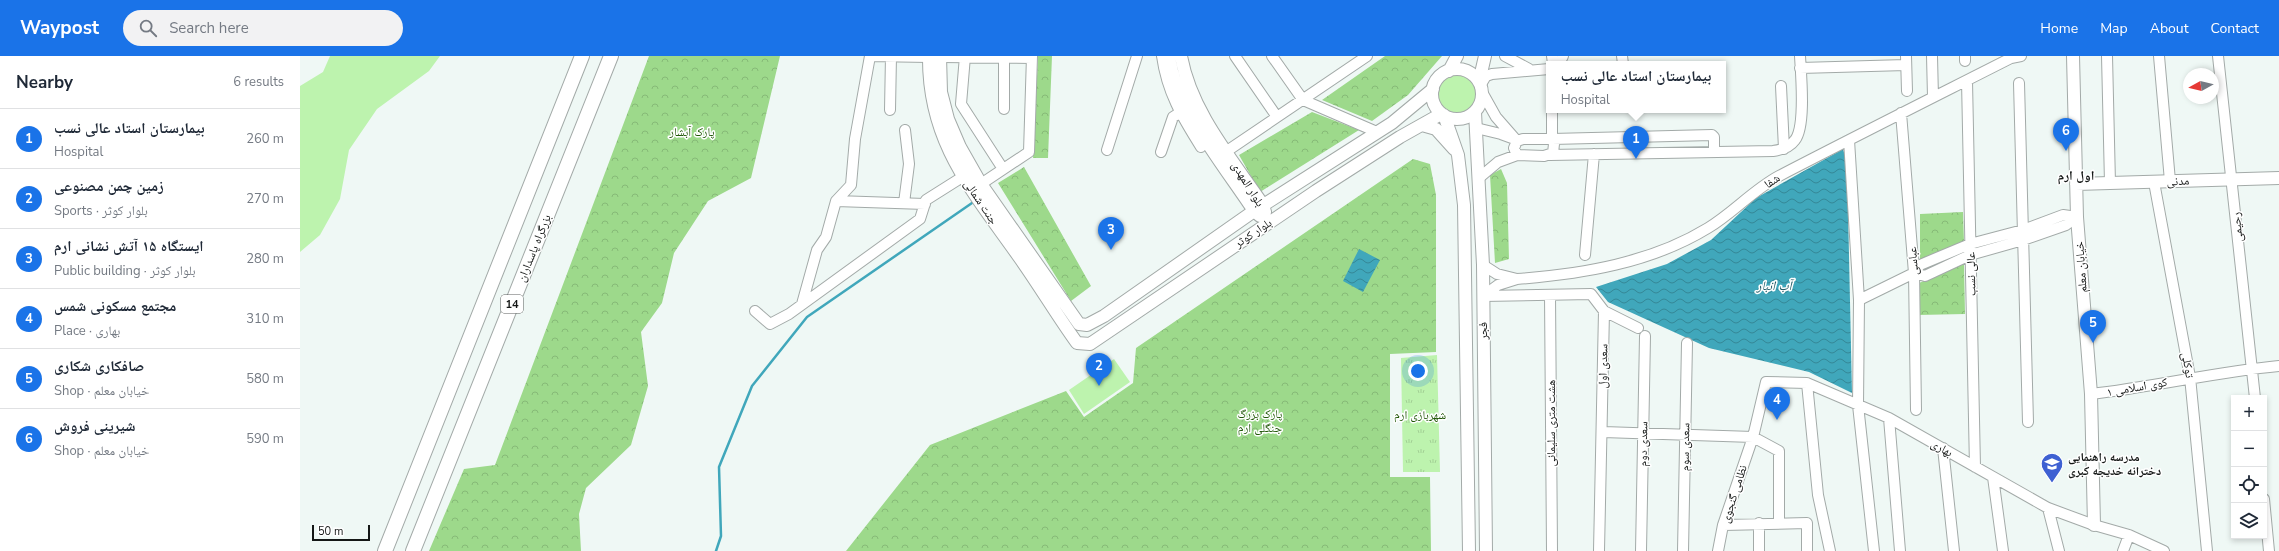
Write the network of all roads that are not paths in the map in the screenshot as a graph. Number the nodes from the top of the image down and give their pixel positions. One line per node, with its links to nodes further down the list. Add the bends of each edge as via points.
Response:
1 (582, 56): 124 (highway, 14)
2 (610, 56): 125 (highway, بزرگراه پاسداران / 14)
3 (891, 56): 20 (street); 39 (street); 75 (street, via 870,56 855,139 851,185)
4 (1137, 56): 56 (street)
5 (1162, 56): 40 (street, via 1164,74)
6 (1169, 56): 40 (main road, بلوار المهدی)
7 (1181, 56): 58 (main road, بلوار المهدی, via 1201,111)
8 (1235, 56): 45 (street)
9 (1272, 56): 37 (street)
10 (1367, 56): 37 (street)
11 (1457, 56): 29 (main road)
12 (1485, 56): 33 (main road)
13 (1505, 56): 28 (street)
14 (1800, 56): 26 (street)
15 (1932, 56): 36 (street)
16 (2073, 56): 74 (main road, خیابان معلم)
17 (2107, 56): 72 (street)
18 (2159, 56): 70 (street)
19 (2218, 56): 68 (street, رحیمی)
20 (935, 57): 21 (street); 66 (main road, جنت شمالی, via 929,80 935,118 949,152); 73 (main road, جنت شمالی, via 948,119 960,147)
21 (966, 57): 22 (street); 65 (street, via 961,104)
22 (1003, 57): 23 (street); 38 (street)
23 (1032, 57): 65 (street, via 1029,152)
24 (2014, 57): 30 (street, شفا)
25 (1906, 60): 26 (street); 35 (street)
26 (1800, 68): 55 (street, via 1800,127 1795,141)
27 (1546, 69): 28 (street)
28 (1531, 70): 33 (street, via 1486,76)
29 (1449, 71): 33 (main road, via 1463,70 1469,73); 34 (main road, via 1436,81)
30 (1966, 81): 36 (street, شفا); 83 (street, عالی نسب)
31 (2019, 82): 81 (street)
32 (1781, 86): 55 (street)
33 (1480, 87): 41 (main road, via 1479,106); 53 (street, via 1496,117)
34 (1433, 89): 44 (main road, via 1434,102); 49 (main road, بلوار کوثر, via 1413,107)
35 (1907, 91)
36 (1933, 97): 43 (street, شفا)
37 (1303, 100): 45 (street); 49 (street)
38 (1004, 109)
39 (890, 110)
40 (1183, 111): 54 (street); 57 (street, via 1173,116); 78 (main road, بلوار المهدی)
41 (1475, 112): 44 (main road, via 1460,119); 47 (main road, فجر)
42 (1552, 113): 51 (street)
43 (1901, 113): 52 (street, شفا); 87 (street, عباسی)
44 (1443, 114): 46 (main road, بلوار کوثر); 62 (main road, فجر)
45 (1277, 118): 58 (street)
46 (1422, 125): 62 (main road, via 1436,129 1449,141); 80 (main road, بلوار کوثر)
47 (1476, 128): 53 (street, via 1501,134); 67 (main road, فجر)
48 (905, 130): 76 (street, via 909,164)
49 (1377, 132): 78 (main road, بلوار کوثر)
50 (1668, 135): 51 (street); 59 (street, via 1712,135); 60 (street)
51 (1552, 139): 53 (street, via 1523,139); 64 (street, via 1553,152)
52 (1849, 140): 88 (street, شفا, via 1776,178 1708,228 1678,244 1595,270); 91 (street)
53 (1517, 142): 63 (street, via 1514,148)
54 (1201, 147)
55 (1784, 149): 59 (street)
56 (1107, 150)
57 (1161, 152)
58 (1227, 152): 78 (main road, بلوار المهدی)
59 (1714, 152): 60 (street)
60 (1668, 153): 61 (street)
61 (1594, 154): 64 (street); 84 (street)
62 (1458, 155): 126 (main road, فجر, via 1465,231)
63 (1517, 155): 64 (street); 67 (street, via 1498,162)
64 (1550, 155)
65 (1003, 169): 73 (street)
66 (964, 176): 77 (street, via 926,200); 97 (main road, جنت شمالی)
67 (1479, 178): 86 (main road, فجر)
68 (2231, 178): 69 (main road, مدنی); 70 (main road, مدنی); 101 (street, رحیمی)
69 (2279, 178)
70 (2170, 181): 71 (main road, مدنی)
71 (2154, 182): 72 (main road, مدنی); 102 (street, توکلی)
72 (2110, 183): 74 (main road, مدنی)
73 (982, 184): 95 (main road, جنت شمالی)
74 (2076, 184): 79 (main road, خیابان معلم)
75 (836, 202): 76 (street); 92 (street, via 826,237 816,250)
76 (904, 203): 77 (street)
77 (924, 204): 92 (street, via 920,219)
78 (1259, 208): 80 (main road, بلوار المهدی); 95 (main road, بلوار کوثر, via 1104,316 1087,325)
79 (2077, 217): 81 (street, via 2063,215); 82 (street, via 2066,226); 104 (main road, خیابان معلم)
80 (1269, 222): 97 (main road, بلوار کوثر, via 1090,344 1077,343)
81 (2023, 230): 82 (street); 83 (street)
82 (2023, 240): 85 (street); 109 (street)
83 (1970, 244): 85 (street, عالی نسب); 87 (street, via 1920,265)
84 (1585, 255)
85 (1970, 255): 87 (street, via 1925,276); 115 (street, عالی نسب)
86 (1483, 265): 88 (street, via 1497,274); 90 (main road, فجر)
87 (1914, 273): 91 (street); 107 (street, عباسی)
88 (1517, 279): 90 (street, via 1498,285)
89 (1550, 295): 90 (street); 94 (street, via 1591,294); 128 (street, هشت متری سلیمانی)
90 (1483, 296): 127 (main road, فجر)
91 (1859, 300): 106 (street)
92 (802, 304): 93 (street, via 770,324)
93 (755, 310)
94 (1604, 311): 96 (street); 110 (street, سعدی اول)
95 (1079, 324): 97 (main road)
96 (1638, 328)
97 (1069, 332)
98 (1645, 336): 111 (street, سعدی دوم)
99 (1687, 343): 112 (street, سعدی سوم)
100 (2279, 366): 101 (street, کوی اسلامی ۱)
101 (2252, 369): 102 (street, کوی اسلامی ۱); 105 (street, رحیمی)
102 (2190, 377): 104 (street, کوی اسلامی ۱, via 2135,389); 143 (street, توکلی)
103 (1807, 383): 106 (street, بهاری); 113 (street, بهاری, via 1766,382); 135 (street, via 1818,495)
104 (2091, 394): 122 (main road, خیابان معلم)
105 (2255, 395)
106 (1858, 405): 108 (street, بهاری); 136 (street)
107 (1916, 410)
108 (1889, 418): 114 (street, بهاری); 137 (street)
109 (2028, 422)
110 (1603, 432): 111 (street); 129 (street, سعدی اول)
111 (1643, 432): 112 (street); 130 (street, سعدی دوم)
112 (1685, 434): 113 (street); 131 (street, سعدی سوم)
113 (1753, 437): 120 (street, via 1779,450); 121 (street, نظامی گنجوی)
114 (1943, 448): 115 (street, بهاری); 138 (street)
115 (1975, 466): 116 (street, بهاری)
116 (1992, 477): 118 (street, بهاری); 139 (street)
117 (2264, 503): 144 (street)
118 (2048, 508): 122 (street, بهاری); 140 (street)
119 (1759, 523): 120 (street); 121 (street); 133 (street)
120 (1779, 523): 134 (street, via 1807,523)
121 (1723, 524): 132 (street, نظامی گنجوی)
122 (2094, 525): 123 (street, بهاری)
123 (2129, 535): 141 (street); 142 (street, بهاری)
124 (385, 551)
125 (413, 551)
126 (1469, 551)
127 (1486, 551)
128 (1552, 551)
129 (1599, 551)
130 (1641, 551)
131 (1683, 551)
132 (1718, 551)
133 (1759, 551)
134 (1807, 551)
135 (1830, 551)
136 (1874, 551)
137 (1900, 551)
138 (1954, 551)
139 (2003, 551)
140 (2059, 551)
141 (2123, 551)
142 (2164, 551)
143 (2207, 551)
144 (2269, 551)

